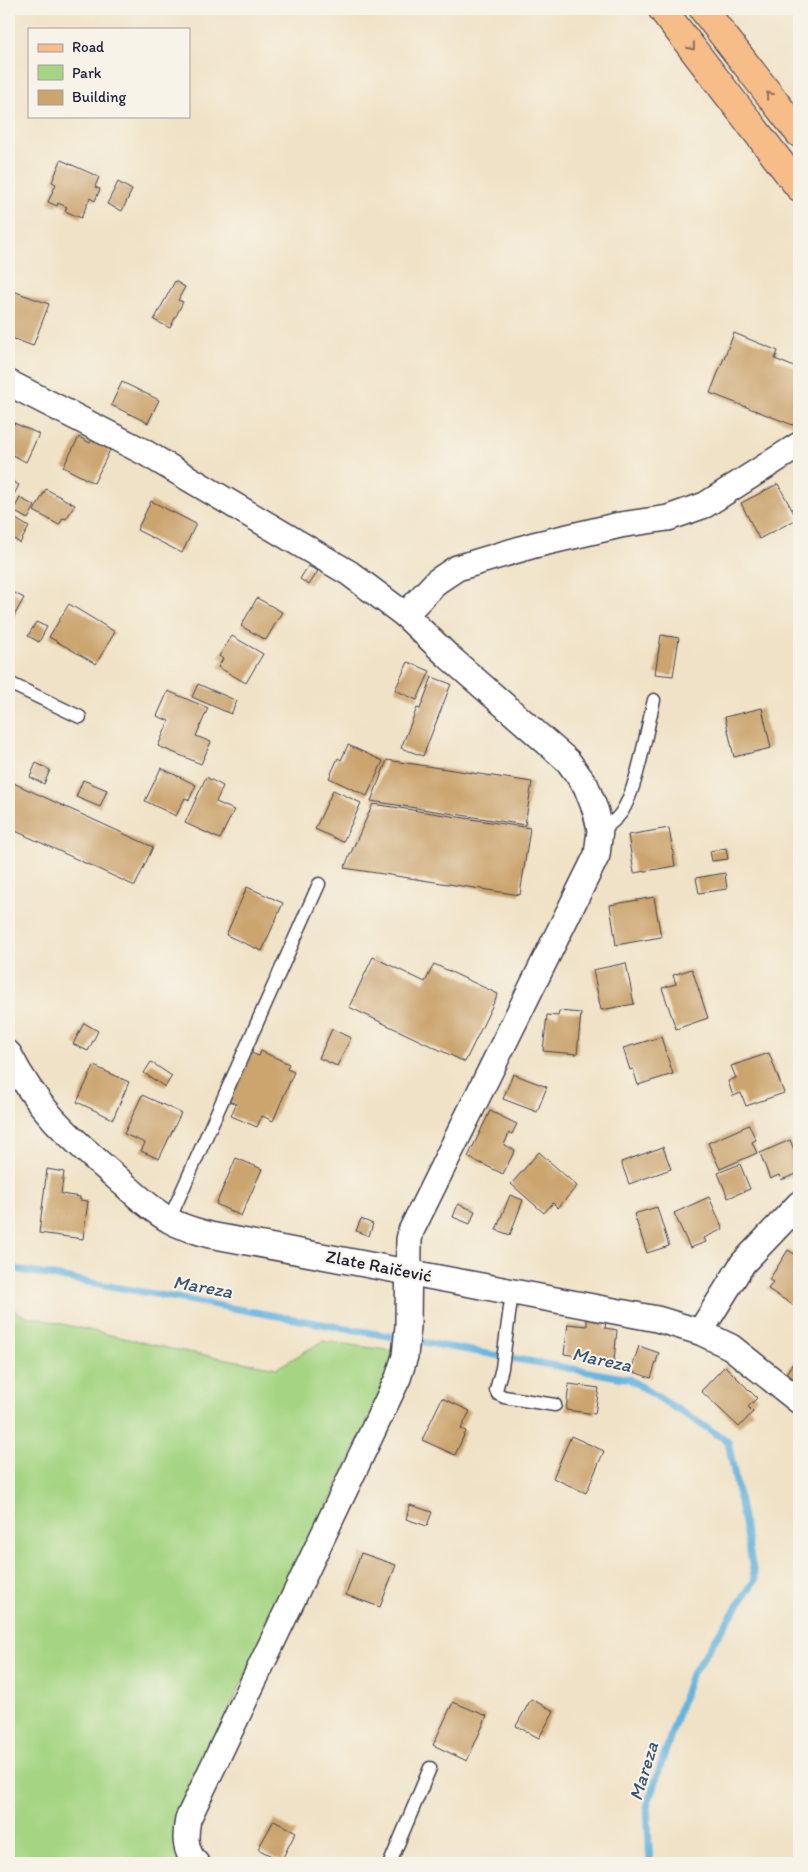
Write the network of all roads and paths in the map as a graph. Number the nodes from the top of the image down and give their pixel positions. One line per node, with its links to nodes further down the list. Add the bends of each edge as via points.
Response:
1 (662, 9): 4 (main road, one-way to 4)
2 (703, 9): 3 (main road, one-way to 2)
3 (799, 133)
4 (799, 187)
5 (9, 383): 7 (street, via 161,462 349,573)
6 (799, 445): 7 (street, via 705,505 668,518 534,546 457,568 436,582)
7 (405, 614): 11 (street, via 568,761 586,786)
8 (9, 683): 10 (lane)
9 (654, 700): 11 (lane, via 627,800 622,812)
10 (80, 717)
11 (600, 830): 16 (street, via 597,855 411,1231)
12 (319, 884): 15 (lane)
13 (9, 1054): 15 (street, Zlate Raičević, via 41,1106 64,1131)
14 (799, 1204): 18 (street, via 743,1263)
15 (169, 1220): 16 (street, Zlate Raičević, via 210,1235)
16 (409, 1271): 17 (street, Zlate Raičević); 22 (street, via 405,1356 398,1378 188,1820 186,1844)
17 (512, 1292): 18 (street, Zlate Raičević, via 657,1319); 20 (lane, via 506,1345 496,1390 504,1397)
18 (700, 1332): 19 (street, Zlate Raičević, via 731,1347)
19 (799, 1401)
20 (555, 1405)
21 (430, 1768): 23 (lane)
22 (196, 1863)
23 (390, 1863)

